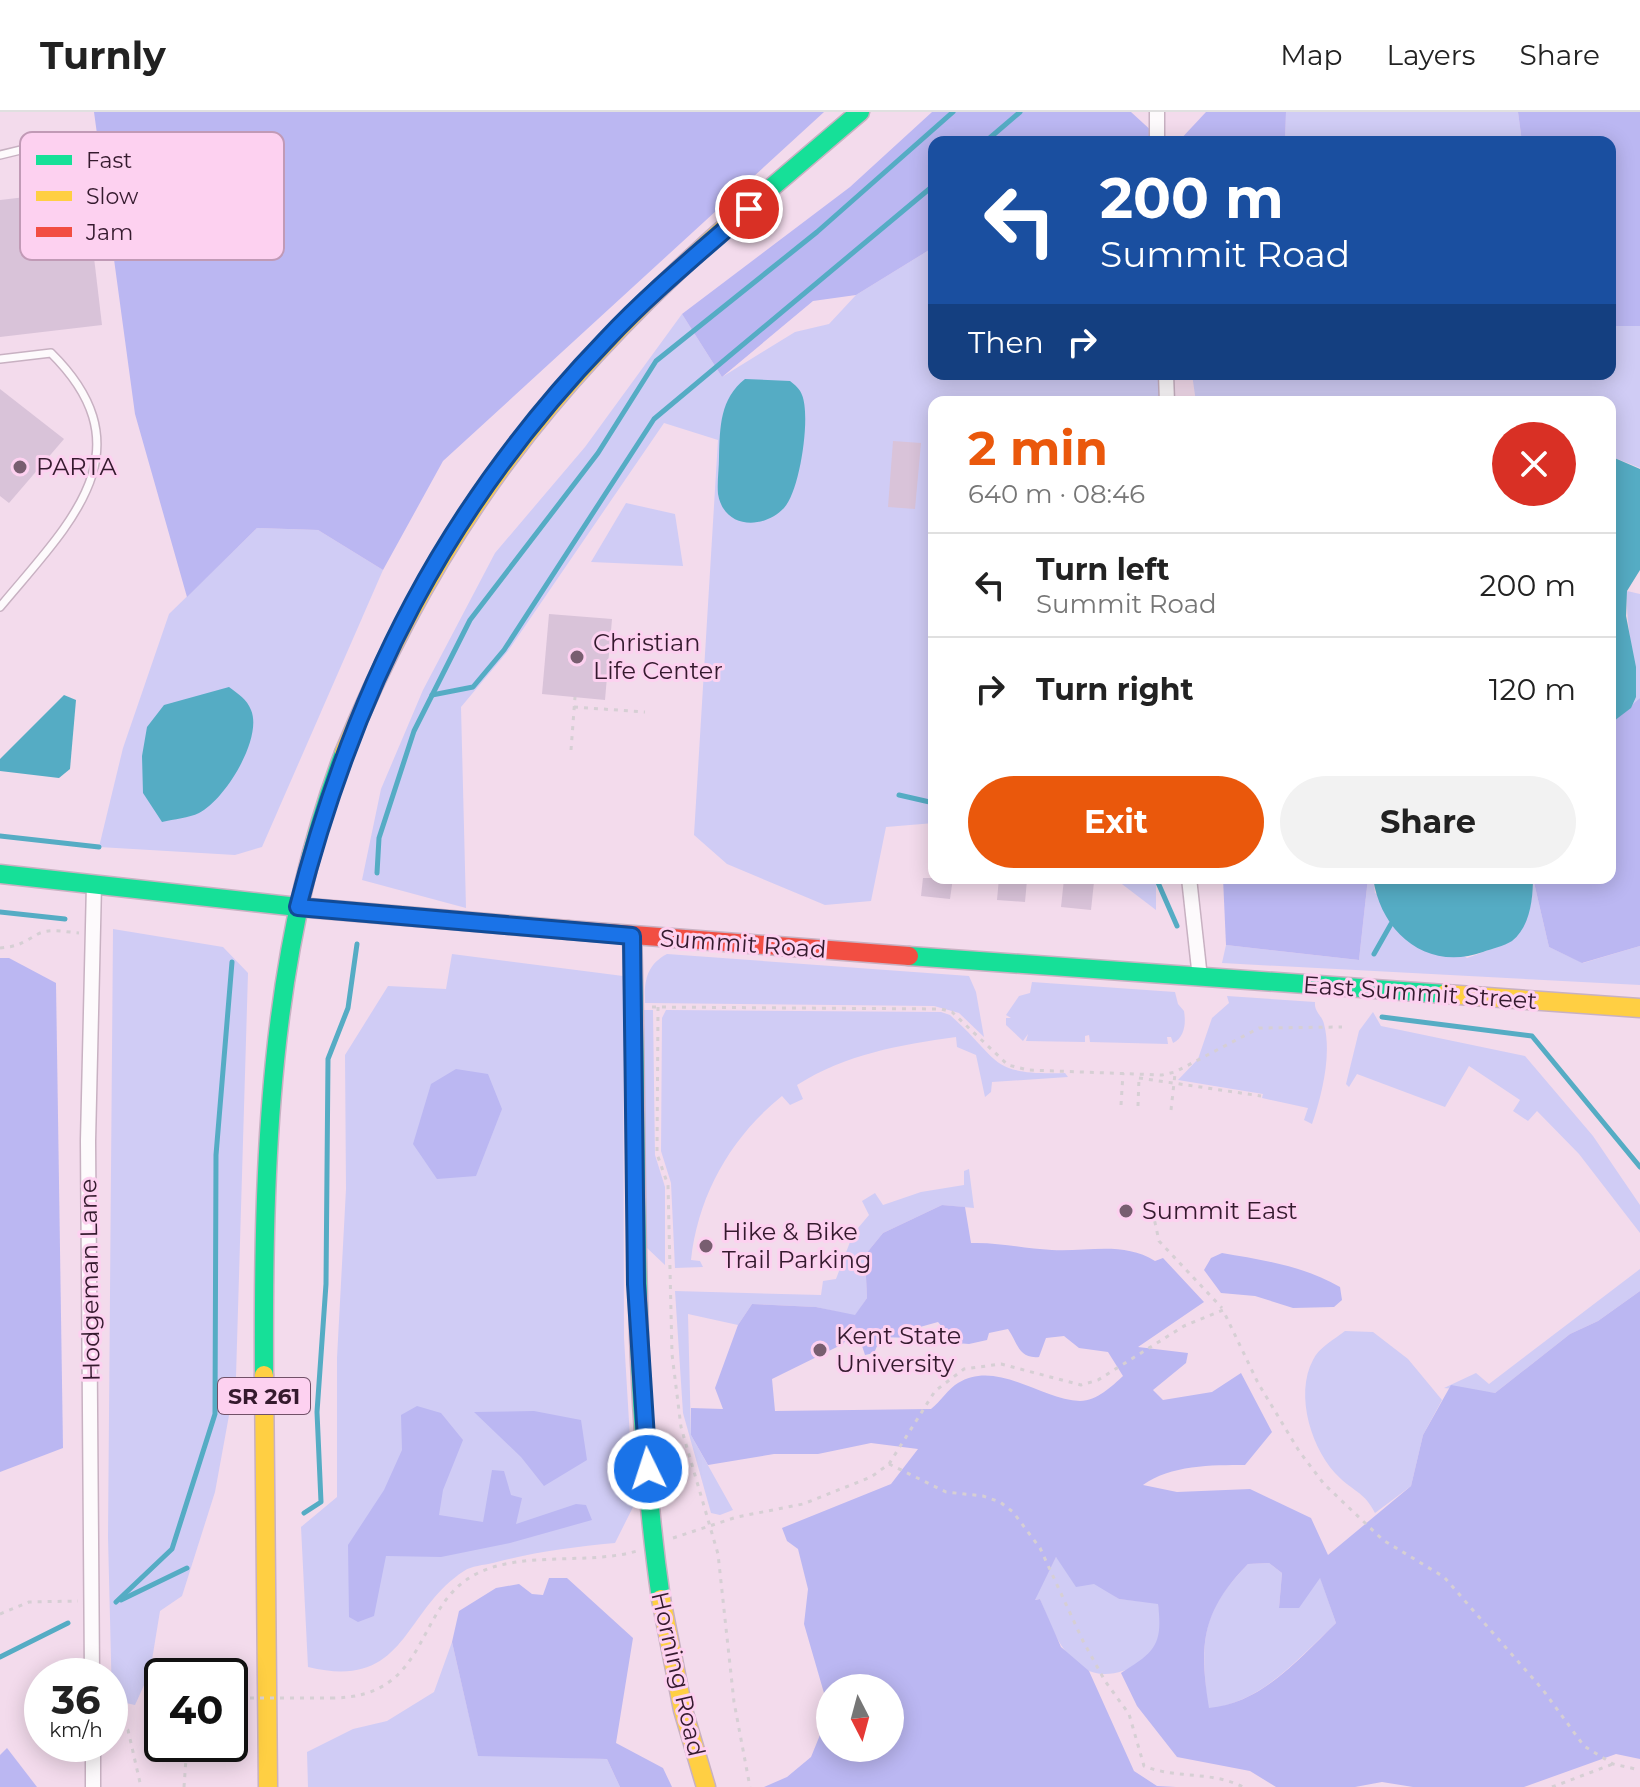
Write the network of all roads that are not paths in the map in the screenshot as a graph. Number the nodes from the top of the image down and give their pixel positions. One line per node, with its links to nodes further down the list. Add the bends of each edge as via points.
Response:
1 (860, 112): 11 (main road, SR 261, via 606,339 537,418 464,516 407,610 374,678 330,793)
2 (1157, 112): 3 (street)
3 (1157, 136)
4 (20, 150): 5 (lane)
5 (0, 155)
6 (0, 359): 7 (lane, via 51,353 73,375 96,424 96,462 85,498)
7 (0, 607)
8 (0, 874): 9 (main road, Summit Road)
9 (94, 884): 11 (main road, Summit Road); 15 (street, Hodgeman Lane, via 88,1141)
10 (1190, 884): 13 (street)
11 (298, 907): 12 (main road, Summit Road); 18 (main road, SR 261, via 273,1070 264,1194)
12 (632, 936): 13 (main road, Summit Road); 19 (main road, Horning Road, via 636,1284 657,1579 680,1705)
13 (1200, 978): 14 (main road, East Summit Street)
14 (1640, 1008)
15 (92, 1658)
16 (93, 1762): 17 (street)
17 (93, 1787)
18 (268, 1787)
19 (706, 1787)

